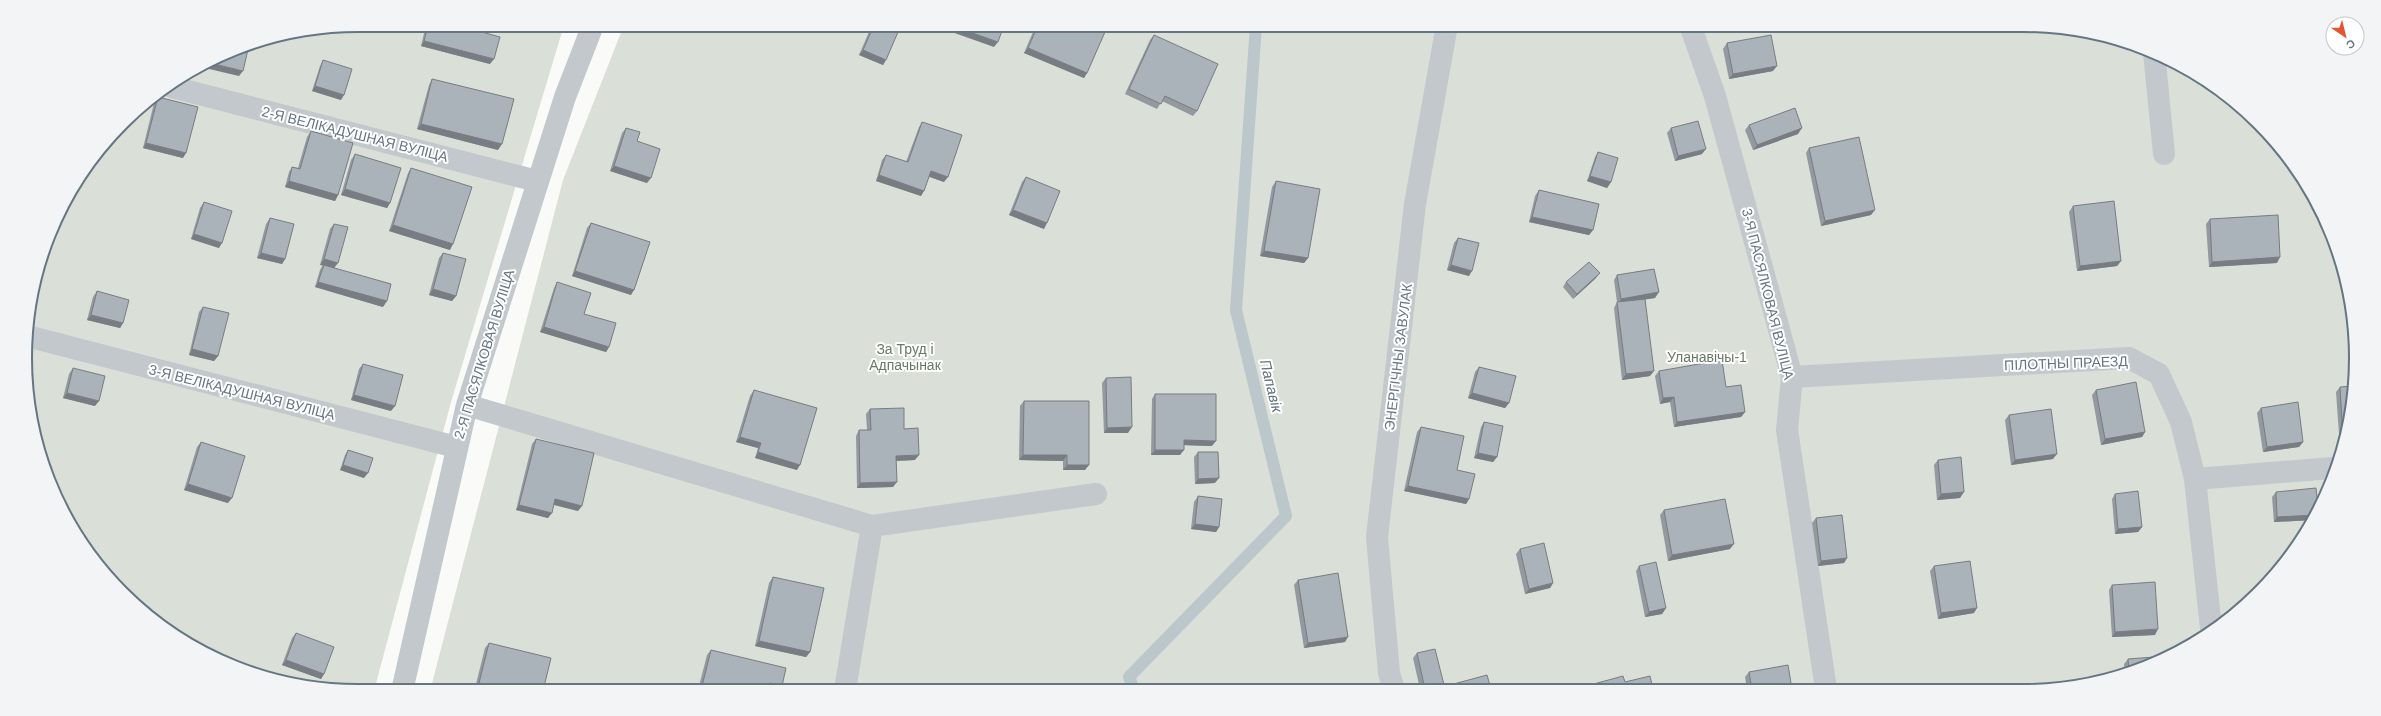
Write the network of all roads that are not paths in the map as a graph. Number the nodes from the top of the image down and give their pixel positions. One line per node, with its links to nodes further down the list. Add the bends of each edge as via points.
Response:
1 (590, 32): 7 (street, 2-Я ПАСЯЛКОВАЯ ВУЛІЦА)
2 (1446, 32): 19 (street, ЭНЕРГІЧНЫ ЗАВУЛАК, via 1416,204 1377,537 1389,673)
3 (1692, 32): 9 (street, 3-Я ПАСЯЛКОВАЯ ВУЛІЦА, via 1715,96)
4 (2155, 60): 6 (street)
5 (176, 88): 7 (street, 2-Я ВЕЛІКАДУШНАЯ ВУЛІЦА)
6 (2164, 154)
7 (537, 180): 10 (street, 2-Я ПАСЯЛКОВАЯ ВУЛІЦА)
8 (33, 338): 11 (street, 3-Я ВЕЛІКАДУШНАЯ ВУЛІЦА)
9 (1792, 377): 13 (street, ПІЛОТНЫ ПРАЕЗД, via 2129,358 2159,374 2181,422); 20 (street, 3-Я ПАСЯЛКОВАЯ ВУЛІЦА, via 1787,430)
10 (467, 405): 11 (street, 2-Я ПАСЯЛКОВАЯ ВУЛІЦА); 15 (street)
11 (456, 447): 17 (street, 2-Я ПАСЯЛКОВАЯ ВУЛІЦА)
12 (2330, 468): 13 (street)
13 (2195, 479): 16 (street, ПІЛОТНЫ ПРАЕЗД)
14 (1096, 494): 15 (street)
15 (872, 526): 18 (street)
16 (2211, 624)
17 (404, 684)
18 (846, 684)
19 (1392, 684)
20 (1825, 684)

